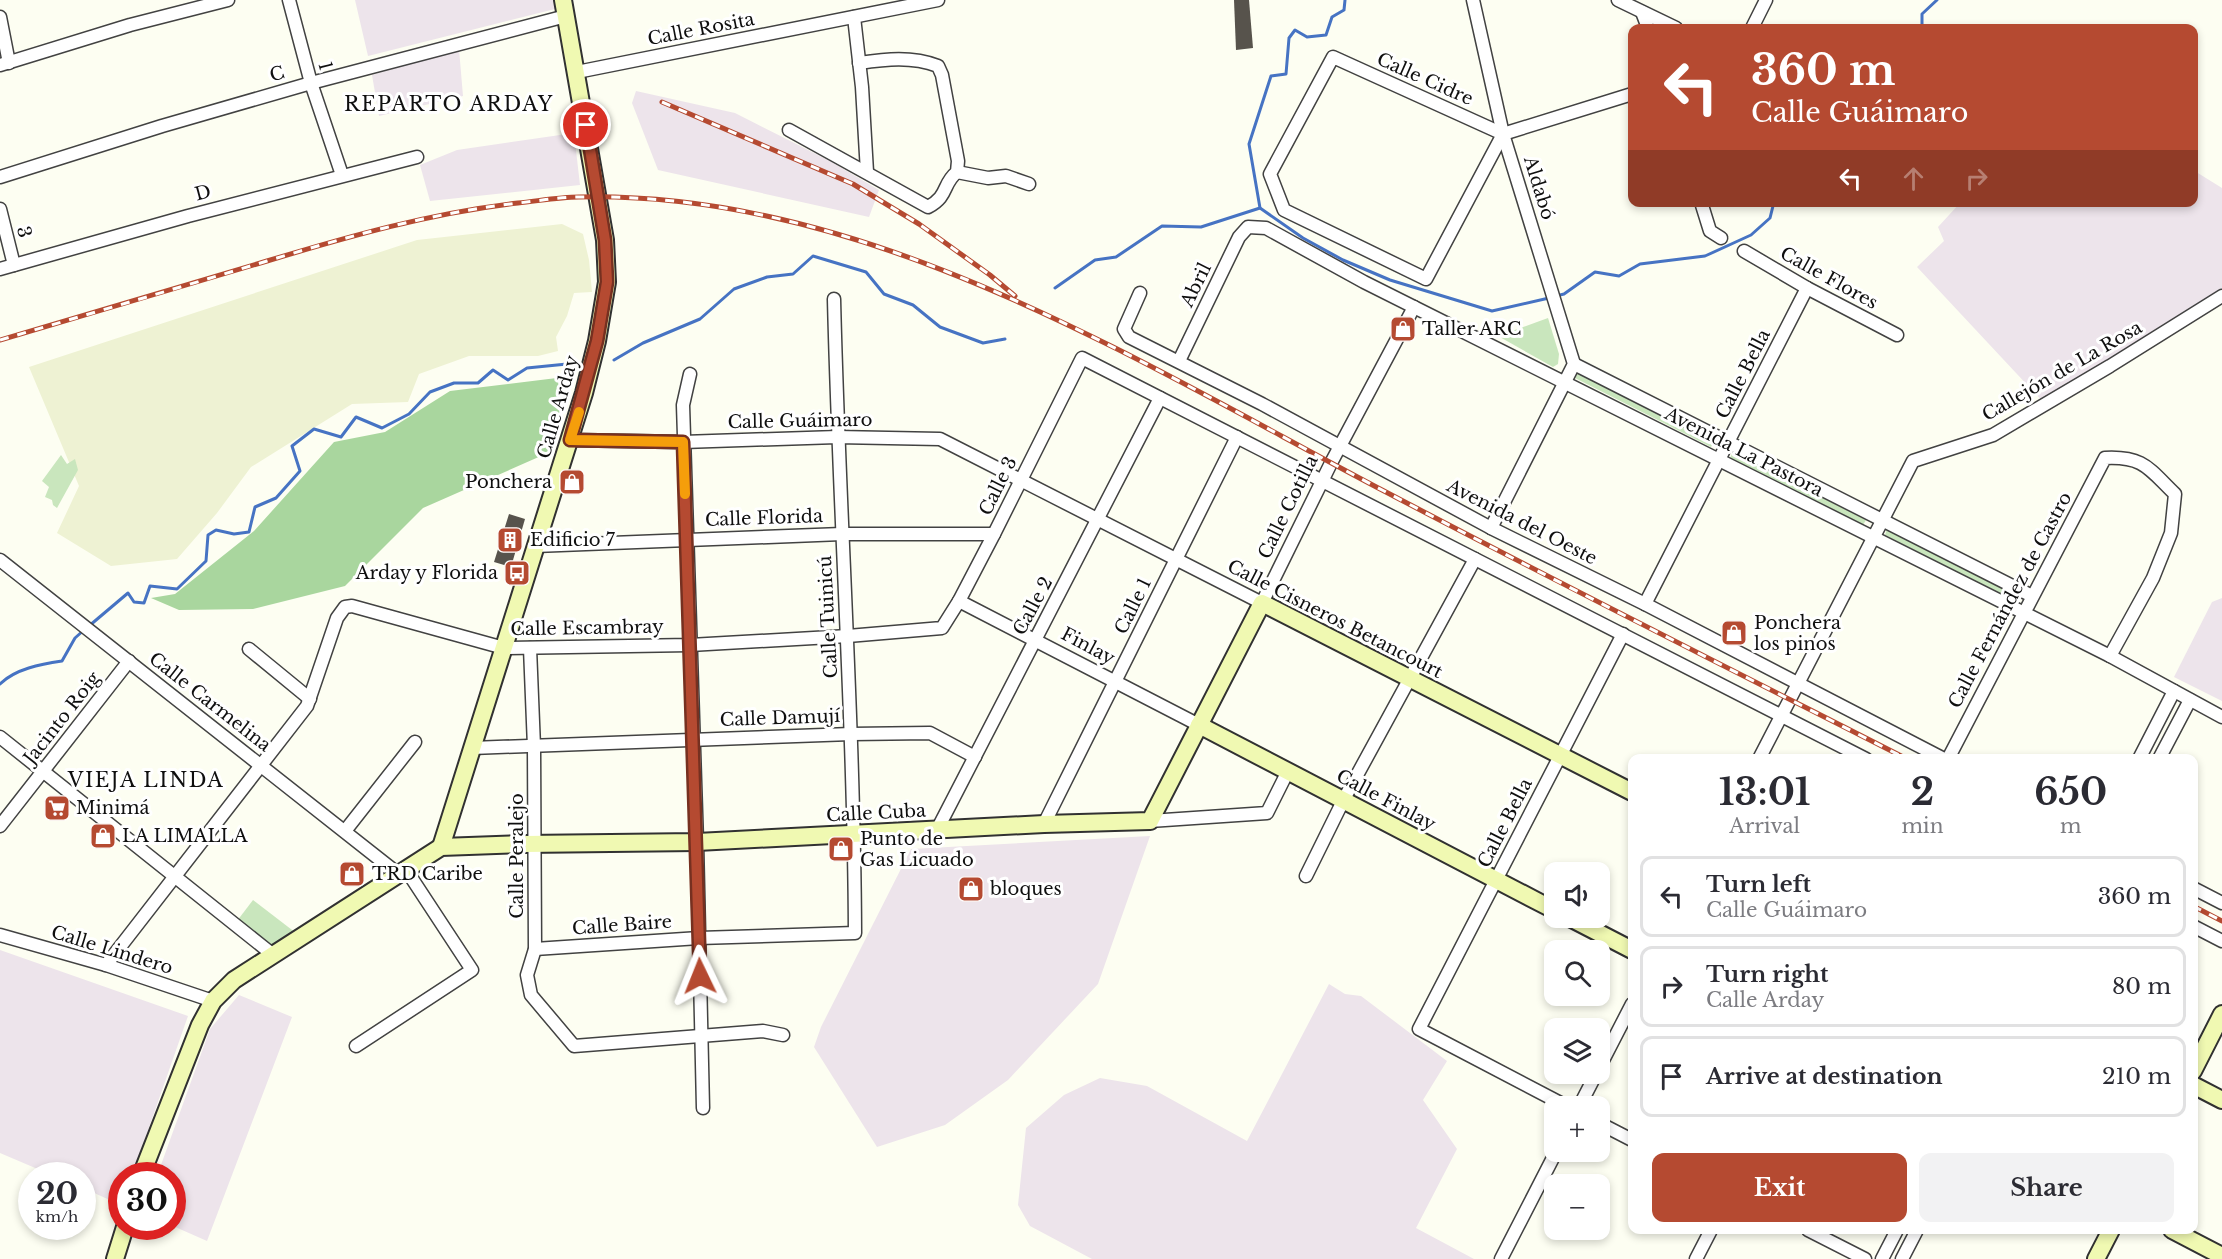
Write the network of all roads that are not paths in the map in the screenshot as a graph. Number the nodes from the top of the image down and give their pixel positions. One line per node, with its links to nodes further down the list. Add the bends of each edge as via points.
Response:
1 (228, 0): 15 (street)
2 (289, 0): 17 (street, 1)
3 (938, 0): 10 (street, Calle Rosita)
4 (1473, 0): 20 (street, Aldabó)
5 (1618, 0): 8 (street)
6 (1766, 0): 13 (street)
7 (564, 8): 16 (street, Calle Arday); 17 (street, C)
8 (1642, 12): 11 (street); 12 (street)
9 (0, 17): 15 (street)
10 (855, 17): 14 (street); 16 (street, Calle Rosita)
11 (1646, 24)
12 (1668, 24)
13 (1754, 24)
14 (859, 63): 22 (street); 23 (street, via 895,58 938,66)
15 (4, 64)
16 (577, 72): 47 (street, Calle Arday, via 599,197 607,282 597,341)
17 (311, 83): 24 (street, 1); 25 (street, C)
18 (1628, 95): 20 (street)
19 (789, 130): 22 (street)
20 (1503, 134): 20 (street, Calle Cidre, via 1426,279 1284,210 1270,174 1332,57); 41 (street, Aldabó)
21 (417, 157): 24 (street, D)
22 (867, 172): 23 (street, via 928,207 942,198)
23 (957, 172): 26 (street, via 988,178 1006,176)
24 (342, 174): 32 (street, D)
25 (0, 177)
26 (1029, 184)
27 (1703, 207): 30 (street, via 1710,231)
28 (0, 208): 32 (street, 3)
29 (1248, 227): 38 (street, Avenida La Pastora, via 1266,228); 40 (street, Abril, via 1239,237)
30 (1721, 238)
31 (1744, 251): 34 (street, Calle Flores)
32 (14, 265): 33 (street, D)
33 (0, 269)
34 (1807, 288): 39 (street, Calle Flores); 49 (street, Calle Bella)
35 (1140, 293): 40 (street, Avenida del Oeste, via 1124,329 1129,337)
36 (2222, 296): 55 (street, Callejón de La Rosa, via 1993,435 1912,461)
37 (834, 299): 45 (street, Calle Tuinicú)
38 (1414, 307): 43 (street, Avenida La Pastora); 50 (street, Calle Cotilla)
39 (1897, 335)
40 (1179, 361): 50 (street, Avenida del Oeste)
41 (1574, 364): 43 (street); 49 (street, Avenida La Pastora)
42 (690, 374): 48 (street, via 682,405)
43 (1564, 382): 51 (street, Avenida La Pastora); 56 (street)
44 (1160, 398): 46 (street); 52 (street, Calle 3, via 1082,358); 54 (street, Calle 2)
45 (837, 437): 48 (street, Calle Guáimaro); 52 (street, Calle Guáimaro, via 940,439); 57 (street, Calle Tuinicú)
46 (1237, 437): 53 (street); 62 (street, Calle 1)
47 (570, 440): 48 (street, Calle Guáimaro); 61 (street, Calle Arday)
48 (683, 442): 60 (street)
49 (1729, 442): 51 (street, Calle Bella); 55 (street, Avenida La Pastora)
50 (1339, 447): 53 (street, Calle Cotilla); 56 (street, Avenida del Oeste)
51 (1720, 460): 59 (street, Avenida La Pastora); 68 (street, Calle Bella)
52 (1021, 480): 54 (street, Calle Cisneros Betancourt); 58 (street, Calle 3)
53 (1323, 481): 63 (street); 67 (street, Calle Cotilla)
54 (1099, 520): 62 (street, Calle Cisneros Betancourt); 73 (street, Calle 2)
55 (1882, 520): 59 (street); 65 (street, Avenida La Pastora)
56 (1491, 528): 68 (street, Avenida del Oeste)
57 (842, 534): 58 (street, Calle Florida); 60 (street, Calle Florida); 72 (street, Calle Tuinicú)
58 (994, 534): 66 (street, Calle 3)
59 (1873, 537): 69 (street, Avenida La Pastora); 82 (street)
60 (686, 539): 61 (street, Calle Florida); 74 (street)
61 (535, 546): 75 (street, Calle Arday)
62 (1176, 559): 67 (street, Calle Cisneros Betancourt); 81 (street, Calle 1)
63 (1475, 559): 71 (street); 80 (street)
64 (1, 562): 79 (street, Calle Carmelina)
65 (2032, 596): 69 (street, Calle Fernández de Castro); 78 (street, Calle Fernández de Castro, via 2105,458 2128,457 2147,467 2175,494 2170,533 2157,567)
66 (959, 601): 70 (street, Calle 3); 73 (street, Finlay)
67 (1262, 603): 80 (street, Calle Cisneros Betancourt); 88 (street, Calle Cotilla)
68 (1645, 604): 82 (street, Avenida del Oeste)
69 (2023, 613): 78 (street, Avenida La Pastora); 99 (street, Calle Fernández de Castro)
70 (942, 628): 72 (street, Calle Escambray)
71 (1623, 634): 86 (street); 95 (street, Calle Bella)
72 (848, 636): 74 (street, Calle Escambray); 89 (street, Calle Tuinicú)
73 (1036, 640): 81 (street, Finlay); 102 (street, Calle 2)
74 (690, 645): 76 (street, Calle Escambray); 91 (street)
75 (504, 648): 76 (street, Calle Escambray); 84 (street, Calle Escambray, via 345,607 337,618); 94 (street, Calle Arday)
76 (530, 648): 93 (street, Calle Peralejo)
77 (249, 649): 84 (street)
78 (2110, 656): 83 (street, Avenida La Pastora)
79 (129, 661): 103 (street, Calle Carmelina); 105 (street, Jacinto Roig)
80 (1408, 679): 95 (street, Calle Cisneros Betancourt); 107 (street)
81 (1115, 682): 88 (street, Finlay); 109 (street, Calle 1)
82 (1798, 682): 86 (street); 98 (street, Avenida del Oeste)
83 (2174, 691): 85 (street, Avenida La Pastora); 100 (street)
84 (310, 699): 103 (street)
85 (2190, 700): 87 (street, Avenida La Pastora); 101 (street)
86 (1781, 715): 96 (street); 97 (street)
87 (2222, 717)
88 (1199, 725): 104 (street, Calle Finlay); 108 (street, Calle Cotilla)
89 (851, 734): 91 (street, Calle Damují); 102 (street, Calle Damují, via 930,734); 113 (street, Calle Tuinicú)
90 (0, 737): 105 (street)
91 (693, 739): 93 (street, Calle Damují); 114 (street)
92 (415, 742): 112 (street)
93 (534, 747): 94 (street, Calle Damují); 115 (street, Calle Peralejo)
94 (472, 748): 116 (street, Calle Arday)
95 (1561, 754): 106 (street, Calle Cisneros Betancourt); 120 (street, Calle Bella)
96 (1762, 754)
97 (1856, 754)
98 (1936, 754)
99 (1949, 754)
100 (2142, 754)
101 (2162, 754)
102 (975, 757): 111 (street, Calle 2)
103 (262, 765): 112 (street, Calle Carmelina); 118 (street)
104 (1288, 771): 107 (street, Calle Finlay); 108 (street, Calle Cuba, via 1267,813)
105 (43, 772): 110 (street, Jacinto Roig); 118 (street)
106 (1628, 790)
107 (1344, 799): 119 (street); 120 (street, Calle Finlay)
108 (1150, 821): 109 (street, Calle Cuba)
109 (1044, 824): 111 (street, Calle Cuba)
110 (0, 826)
111 (937, 830): 113 (street, Calle Cuba)
112 (345, 831): 117 (street, Calle Carmelina)
113 (854, 833): 114 (street, Calle Cuba); 126 (street, Calle Tuinicú)
114 (697, 842): 115 (street, Calle Cuba); 128 (street)
115 (535, 844): 116 (street, Calle Cuba); 131 (street, Calle Peralejo)
116 (441, 847): 117 (street)
117 (401, 871): 132 (street); 139 (street, Calle Carmelina, via 472,970)
118 (175, 875): 132 (street); 133 (street)
119 (1306, 876)
120 (1496, 879): 123 (street, Calle Finlay); 143 (street, Calle Bella, via 1419,1029)
121 (2198, 891): 122 (street)
122 (2222, 903)
123 (1544, 904)
124 (1589, 928): 130 (street)
125 (2198, 929): 129 (street)
126 (855, 933): 128 (street, Calle Baire)
127 (0, 935): 133 (street, Calle Lindero)
128 (699, 938): 131 (street, Calle Baire); 137 (street)
129 (2222, 941)
130 (1628, 948)
131 (535, 949): 137 (street, Calle Peralejo, via 527,975 531,995 574,1046)
132 (272, 954): 134 (street, via 234,980)
133 (106, 965): 134 (street, Calle Lindero)
134 (213, 1001): 148 (street, via 200,1024)
135 (1628, 1012): 140 (street)
136 (2222, 1014): 141 (street)
137 (702, 1034): 138 (street, via 763,1031); 145 (street)
138 (783, 1035)
139 (356, 1046)
140 (1610, 1047)
141 (2198, 1061)
142 (2198, 1088): 144 (street)
143 (1547, 1096)
144 (2222, 1100)
145 (703, 1108)
146 (1610, 1129): 147 (street)
147 (1628, 1138)
148 (146, 1162)
149 (1551, 1162): 159 (street)
150 (1709, 1234): 160 (street)
151 (1816, 1234): 161 (street)
152 (1894, 1234): 162 (street)
153 (1915, 1234): 163 (street)
154 (2109, 1234): 164 (street)
155 (2180, 1234): 157 (street)
156 (121, 1240): 158 (street)
157 (2222, 1256)
158 (115, 1259)
159 (1501, 1259)
160 (1696, 1259)
161 (1865, 1259)
162 (1882, 1259)
163 (1902, 1259)
164 (2096, 1259)

